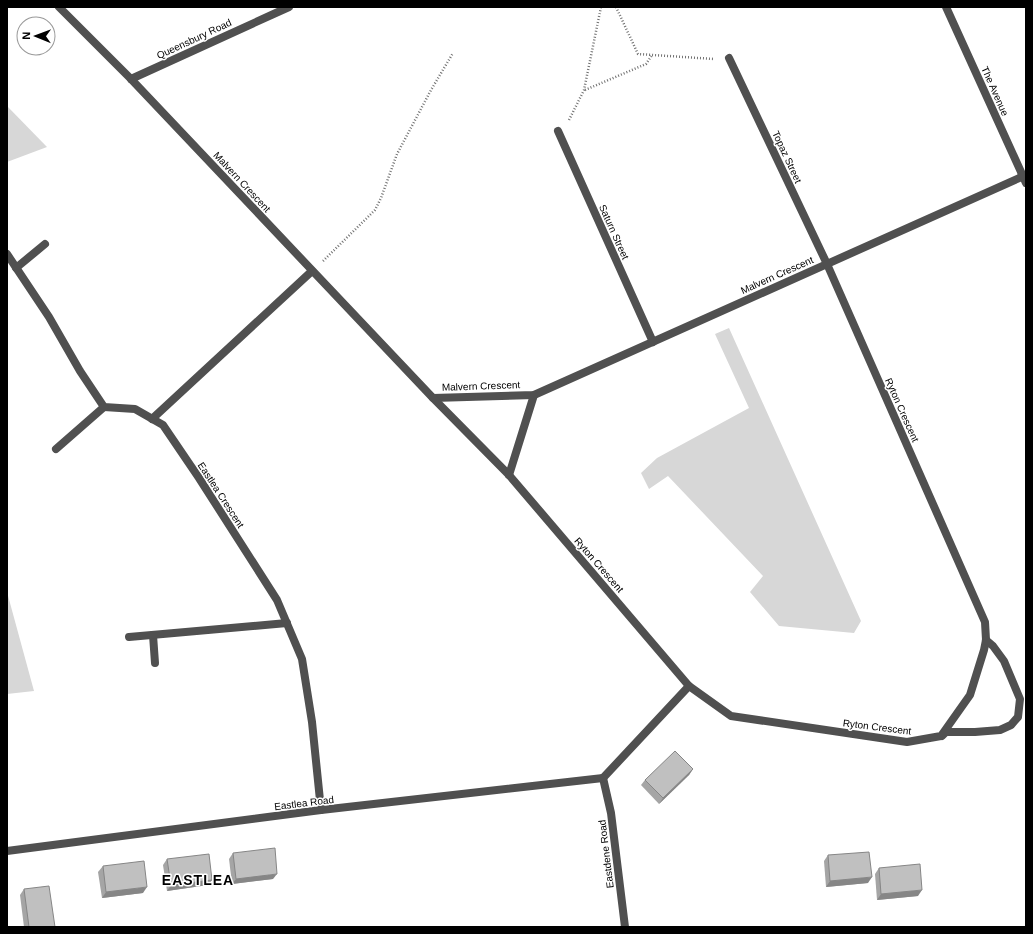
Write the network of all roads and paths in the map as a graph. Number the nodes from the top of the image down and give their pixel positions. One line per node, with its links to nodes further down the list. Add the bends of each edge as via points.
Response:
1 (59, 7): 9 (street, Malvern Crescent)
2 (289, 7): 9 (street, Queensbury Road)
3 (601, 7): 10 (path)
4 (616, 7): 7 (path, via 638,54)
5 (946, 7): 12 (street, The Avenue)
6 (452, 53): 17 (path, via 397,154 375,210)
7 (652, 55): 8 (path); 10 (path, via 646,64)
8 (730, 59): 15 (street, Topaz Street)
9 (130, 79): 17 (street, Malvern Crescent)
10 (584, 90): 11 (path)
11 (559, 134): 18 (street, Saturn Street)
12 (1025, 178): 15 (street, Malvern Crescent)
13 (45, 244): 16 (street)
14 (7, 254): 16 (street)
15 (827, 264): 18 (street, Malvern Crescent); 28 (street, Ryton Crescent, via 985,622)
16 (16, 268): 21 (street)
17 (312, 271): 20 (street, Malvern Crescent); 22 (street)
18 (653, 342): 19 (street, Malvern Crescent)
19 (534, 395): 20 (street, Malvern Crescent); 24 (street)
20 (433, 398): 24 (street, Ryton Crescent)
21 (104, 407): 22 (street, Eastlea Crescent, via 135,409); 23 (street)
22 (152, 419): 25 (street, Eastlea Crescent, via 163,425 199,478 277,600)
23 (56, 449)
24 (510, 475): 30 (street, Ryton Crescent)
25 (287, 623): 26 (street); 33 (street, Eastlea Crescent, via 302,659 312,722)
26 (153, 635): 27 (street); 29 (street)
27 (129, 637)
28 (986, 640): 31 (street, Ryton Crescent, via 970,695); 31 (street, via 994,646 1004,661 1020,699 1018,717 1011,725 1000,730 946,732)
29 (155, 663)
30 (690, 686): 31 (street, Ryton Crescent, via 731,716 907,742); 32 (street)
31 (941, 736)
32 (603, 778): 33 (street, Eastlea Road); 35 (street, Eastdene Road, via 611,813)
33 (321, 810): 34 (street, Eastlea Road)
34 (7, 851)
35 (625, 927)

